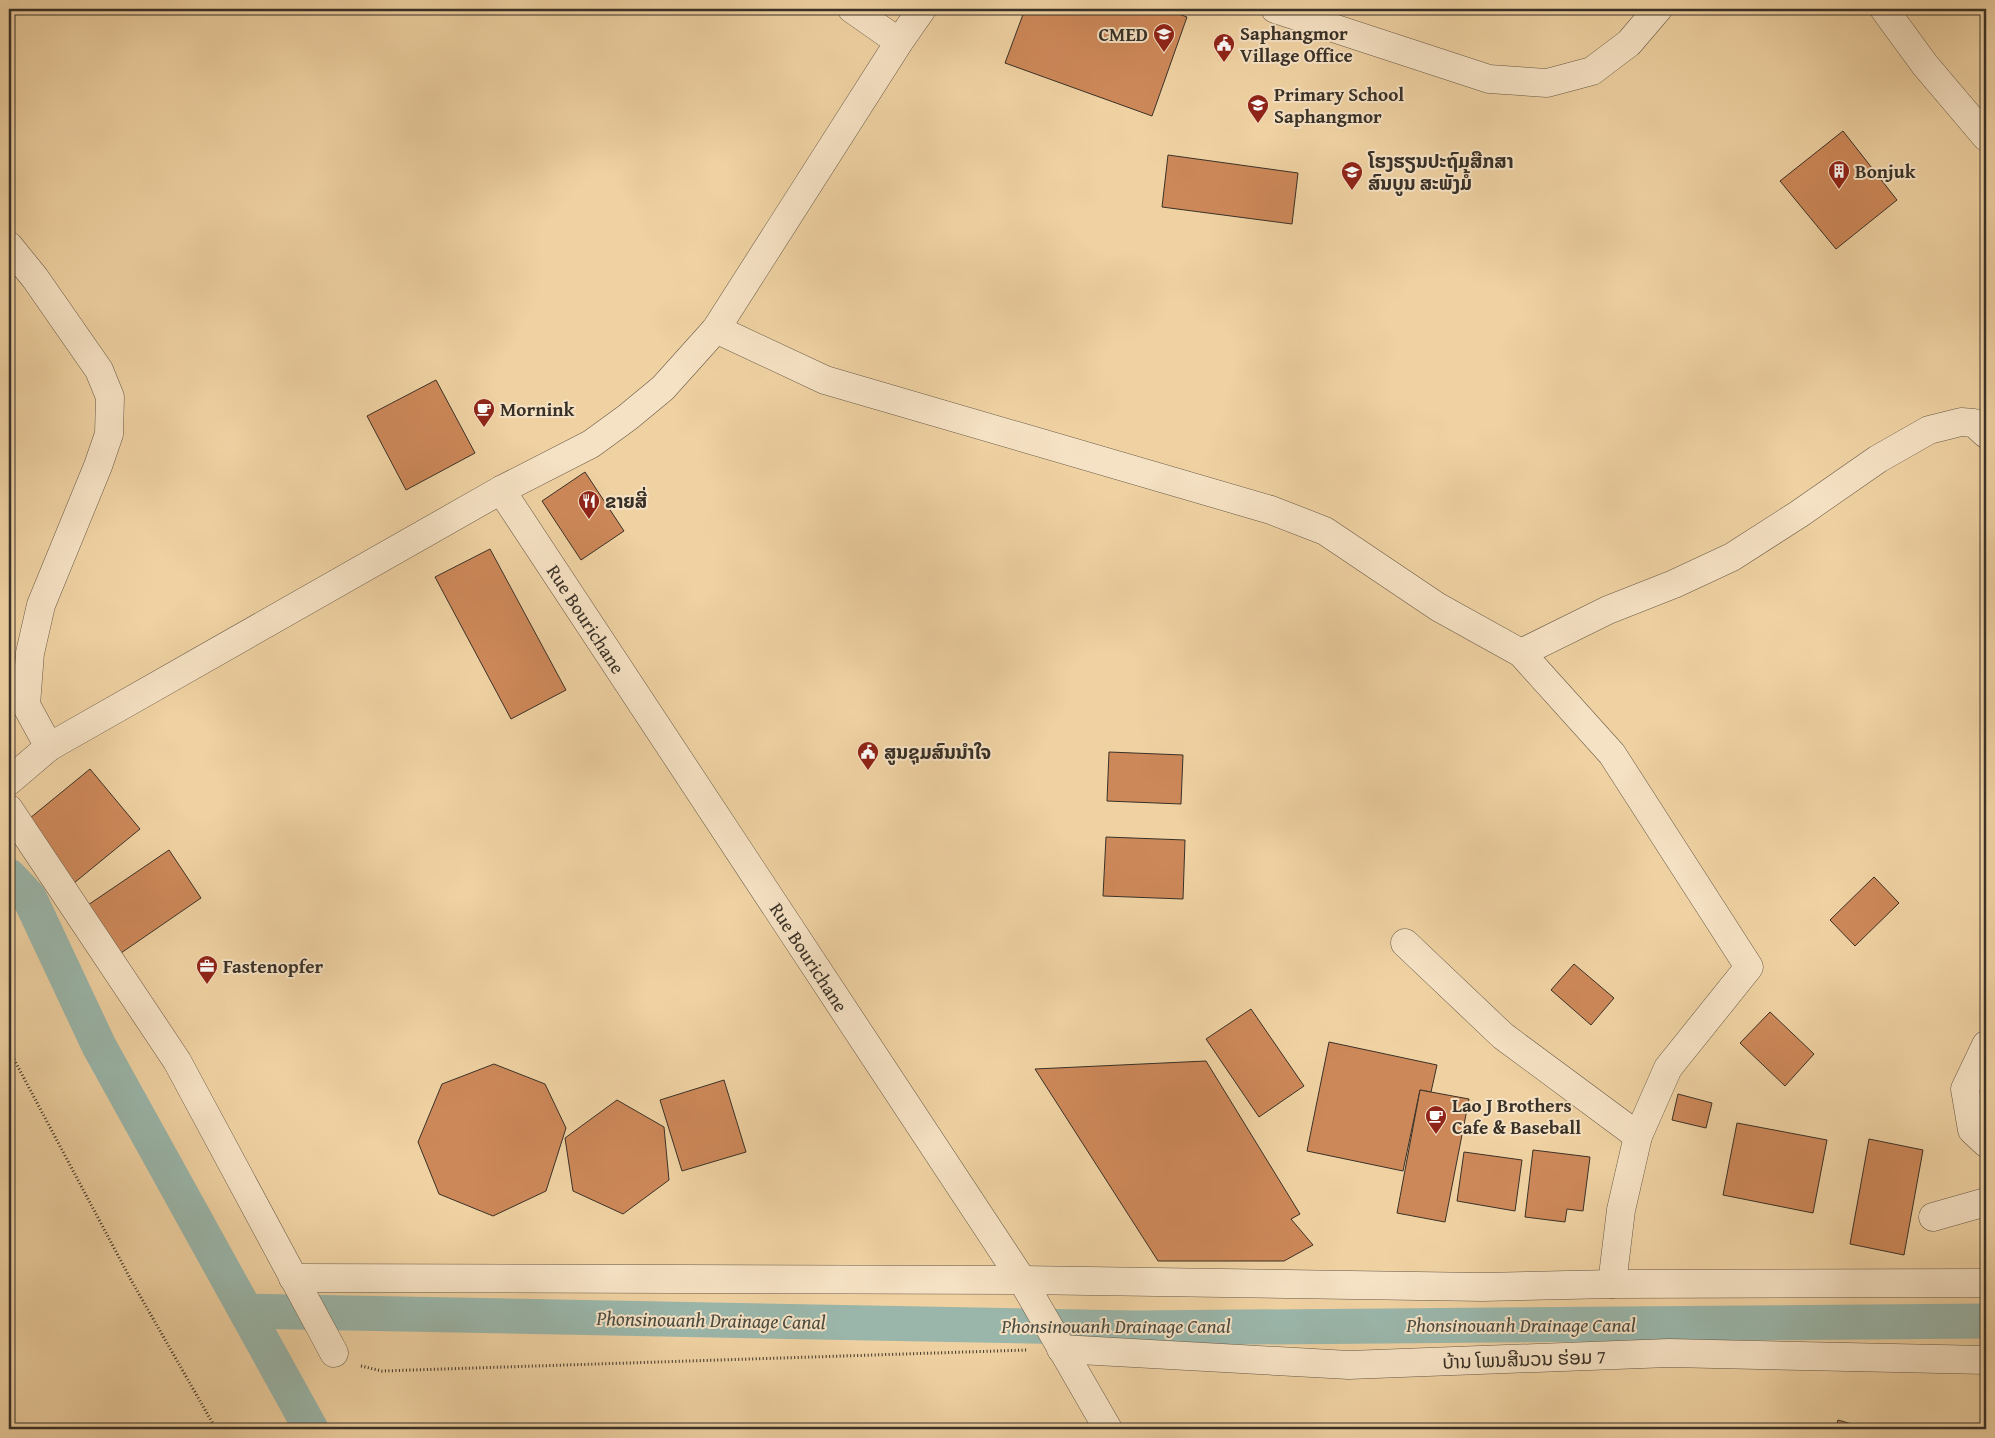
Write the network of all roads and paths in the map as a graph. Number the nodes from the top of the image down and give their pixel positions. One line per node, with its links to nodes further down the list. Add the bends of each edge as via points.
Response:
1 (852, 9): 6 (street)
2 (922, 9): 6 (street)
3 (1275, 9): 4 (street, via 1489,79 1547,83 1592,71 1629,43)
4 (1658, 9)
5 (1884, 9): 7 (street, via 1925,65)
6 (899, 42): 9 (street)
7 (1986, 137)
8 (9, 246): 13 (street, via 99,370 110,397 109,434 41,605 30,653 26,705)
9 (716, 329): 11 (street, via 663,388 628,417 591,444); 12 (street, via 826,380 1271,510 1325,531 1438,607)
10 (1986, 434): 12 (street, via 1974,424 1962,422 1929,430 1878,458 1732,557 1608,610)
11 (501, 490): 13 (street); 24 (street, Rue Bourichane)
12 (1521, 653): 19 (street, via 1612,754 1749,967 1668,1068)
13 (48, 746): 14 (street)
14 (9, 780)
15 (9, 809): 23 (street, via 177,1061)
16 (1405, 943): 19 (street, via 1503,1036)
17 (1986, 1045): 20 (street, via 1965,1089 1972,1130)
18 (9, 1050): 30 (path, via 131,1280)
19 (1638, 1136): 26 (street, via 1621,1210)
20 (1986, 1143)
21 (1986, 1202): 22 (street)
22 (1933, 1217)
23 (293, 1278): 24 (street); 28 (street)
24 (1022, 1280): 26 (street, via 1483,1287); 27 (street, Rue Bourichane)
25 (1986, 1283): 26 (street)
26 (1612, 1284)
27 (1061, 1349): 28 (path, via 382,1371 354,1365); 29 (street, ບ້ານ ໂພນສີນວນ ຮ່ອມ 7, via 1349,1365 1668,1353); 31 (street, Rue Bourichane)
28 (334, 1354)
29 (1986, 1360)
30 (216, 1429)
31 (1108, 1429)

